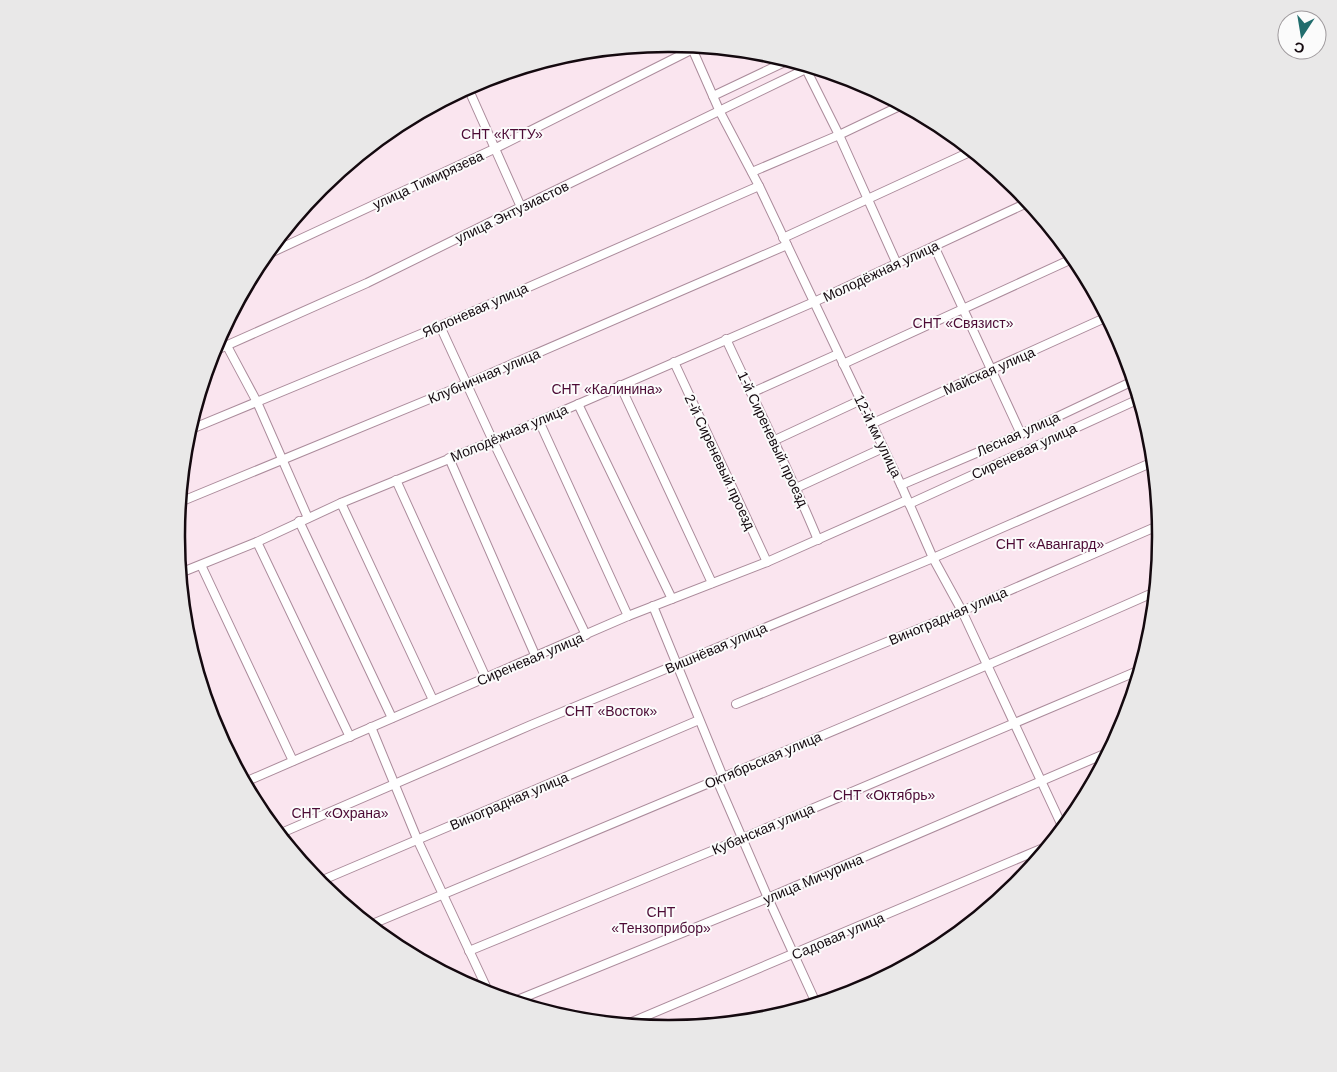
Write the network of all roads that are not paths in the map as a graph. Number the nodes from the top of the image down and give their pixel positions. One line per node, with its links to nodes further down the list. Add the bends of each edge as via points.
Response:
1 (682, 53): 11 (street, улица Тимирязева)
2 (696, 54): 7 (street, 12-й км улица)
3 (777, 65): 7 (street)
4 (802, 71): 9 (street, улица Энтузиастов)
5 (811, 74): 10 (street)
6 (471, 95): 11 (street)
7 (713, 96): 9 (street, 12-й км улица)
8 (894, 109): 10 (street)
9 (720, 112): 13 (street, 12-й км улица); 17 (street, улица Энтузиастов)
10 (840, 135): 13 (street); 15 (street)
11 (494, 149): 17 (street); 20 (street, улица Тимирязева)
12 (965, 154): 15 (street, Клубничная улица)
13 (752, 172): 14 (street, 12-й км улица)
14 (759, 186): 18 (street, 12-й км улица); 26 (street, Яблоневая улица)
15 (867, 200): 18 (street, Клубничная улица); 22 (street)
16 (1021, 205): 19 (street, Молодёжная улица)
17 (521, 207): 28 (street, улица Энтузиастов, via 367,284)
18 (785, 241): 23 (street, 12-й км улица); 34 (street, Клубничная улица)
19 (934, 246): 22 (street, Молодёжная улица); 24 (street)
20 (280, 249)
21 (1067, 261): 24 (street)
22 (897, 264): 23 (street, Молодёжная улица)
23 (814, 302): 27 (street, Молодёжная улица); 30 (street, 12-й км улица)
24 (965, 309): 32 (street); 33 (street)
25 (1101, 320): 33 (street, Майская улица)
26 (440, 326): 34 (street); 39 (street, Яблоневая улица)
27 (726, 339): 31 (street, Молодёжная улица); 37 (street, 1-й Сиреневый проезд)
28 (227, 346): 29 (street, улица Энтузиастов); 39 (street)
29 (224, 347)
30 (838, 354): 32 (street, 12-й км улица); 37 (street)
31 (674, 362): 36 (street, Молодёжная улица); 64 (street, 2-й Сиреневый проезд)
32 (843, 364): 38 (street, 12-й км улица)
33 (991, 370): 43 (street, Майская улица); 45 (street)
34 (466, 384): 46 (street); 50 (street, Клубничная улица)
35 (1127, 384): 45 (street, Лесная улица)
36 (620, 385): 41 (street, Молодёжная улица); 67 (street)
37 (751, 393): 47 (street, 1-й Сиреневый проезд)
38 (860, 400): 43 (street, 12-й км улица); 47 (street)
39 (257, 402): 44 (street, Яблоневая улица); 50 (street)
40 (1133, 402): 56 (street, Сиреневая улица)
41 (578, 404): 42 (street, Молодёжная улица); 69 (street)
42 (538, 421): 46 (street, Молодёжная улица); 72 (street)
43 (871, 424): 48 (street, 12-й км улица)
44 (198, 426)
45 (1021, 434): 53 (street, Лесная улица)
46 (493, 441): 49 (street, Молодёжная улица); 73 (street)
47 (773, 441): 54 (street, 1-й Сиреневый проезд)
48 (883, 448): 53 (street, 12-й км улица); 54 (street)
49 (449, 458): 52 (street, Молодёжная улица); 74 (street)
50 (282, 461): 55 (street, Клубничная улица); 58 (street)
51 (1147, 465): 63 (street, Вишнёвая улица)
52 (396, 480): 57 (street, Молодёжная улица); 78 (street)
53 (901, 485): 56 (street, 12-й км улица)
54 (796, 488): 61 (street, 1-й Сиреневый проезд)
55 (186, 499)
56 (908, 502): 61 (street, Сиреневая улица); 63 (street, 12-й км улица)
57 (341, 503): 58 (street, Молодёжная улица); 79 (street)
58 (308, 518): 59 (street, Молодёжная улица)
59 (299, 521): 62 (street, Молодёжная улица); 81 (street)
60 (1152, 529): 71 (street, Виноградная улица)
61 (818, 540): 64 (street, Сиреневая улица)
62 (257, 542): 65 (street, Молодёжная улица); 85 (street)
63 (933, 558): 71 (street, 12-й км улица); 75 (street, Вишнёвая улица)
64 (767, 562): 67 (street, Сиреневая улица)
65 (201, 564): 66 (street, Молодёжная улица); 87 (street)
66 (186, 570)
67 (712, 583): 69 (street, Сиреневая улица)
68 (1148, 595): 76 (street, Октябрьская улица)
69 (672, 598): 70 (street, Сиреневая улица)
70 (653, 606): 72 (street, Сиреневая улица); 75 (street)
71 (962, 611): 76 (street, 12-й км улица); 80 (street, Виноградная улица)
72 (628, 616): 73 (street, Сиреневая улица)
73 (586, 635): 74 (street, Сиреневая улица)
74 (536, 657): 78 (street, Сиреневая улица)
75 (676, 665): 82 (street); 91 (street, Вишнёвая улица)
76 (987, 666): 83 (street, 12-й км улица); 88 (street, Октябрьская улица)
77 (1132, 674): 83 (street, Кубанская улица)
78 (486, 678): 79 (street, Сиреневая улица)
79 (434, 700): 81 (street, Сиреневая улица)
80 (736, 704)
81 (392, 718): 84 (street, Сиреневая улица)
82 (699, 720): 88 (street); 95 (street, Виноградная улица)
83 (1014, 724): 90 (street, 12-й км улица); 94 (street, Кубанская улица)
84 (371, 727): 85 (street, Сиреневая улица); 91 (street)
85 (350, 737): 87 (street, Сиреневая улица)
86 (1099, 756): 90 (street, улица Мичурина)
87 (293, 761): 89 (street, Сиреневая улица)
88 (720, 778): 94 (street); 98 (street, Октябрьская улица)
89 (251, 779)
90 (1041, 782): 92 (street, 12-й км улица); 99 (street, улица Мичурина)
91 (393, 785): 93 (street, Вишнёвая улица); 95 (street)
92 (1059, 820)
93 (286, 831)
94 (743, 838): 99 (street); 101 (street, Кубанская улица)
95 (418, 841): 97 (street, Виноградная улица); 98 (street)
96 (1035, 852): 102 (street, Садовая улица)
97 (327, 878)
98 (443, 894): 100 (street, Октябрьская улица); 101 (street)
99 (768, 898): 102 (street); 104 (street, улица Мичурина)
100 (377, 922)
101 (469, 951): 103 (street)
102 (794, 955): 105 (street); 106 (street, Садовая улица)
103 (484, 984)
104 (524, 997)
105 (813, 997)
106 (641, 1018)

